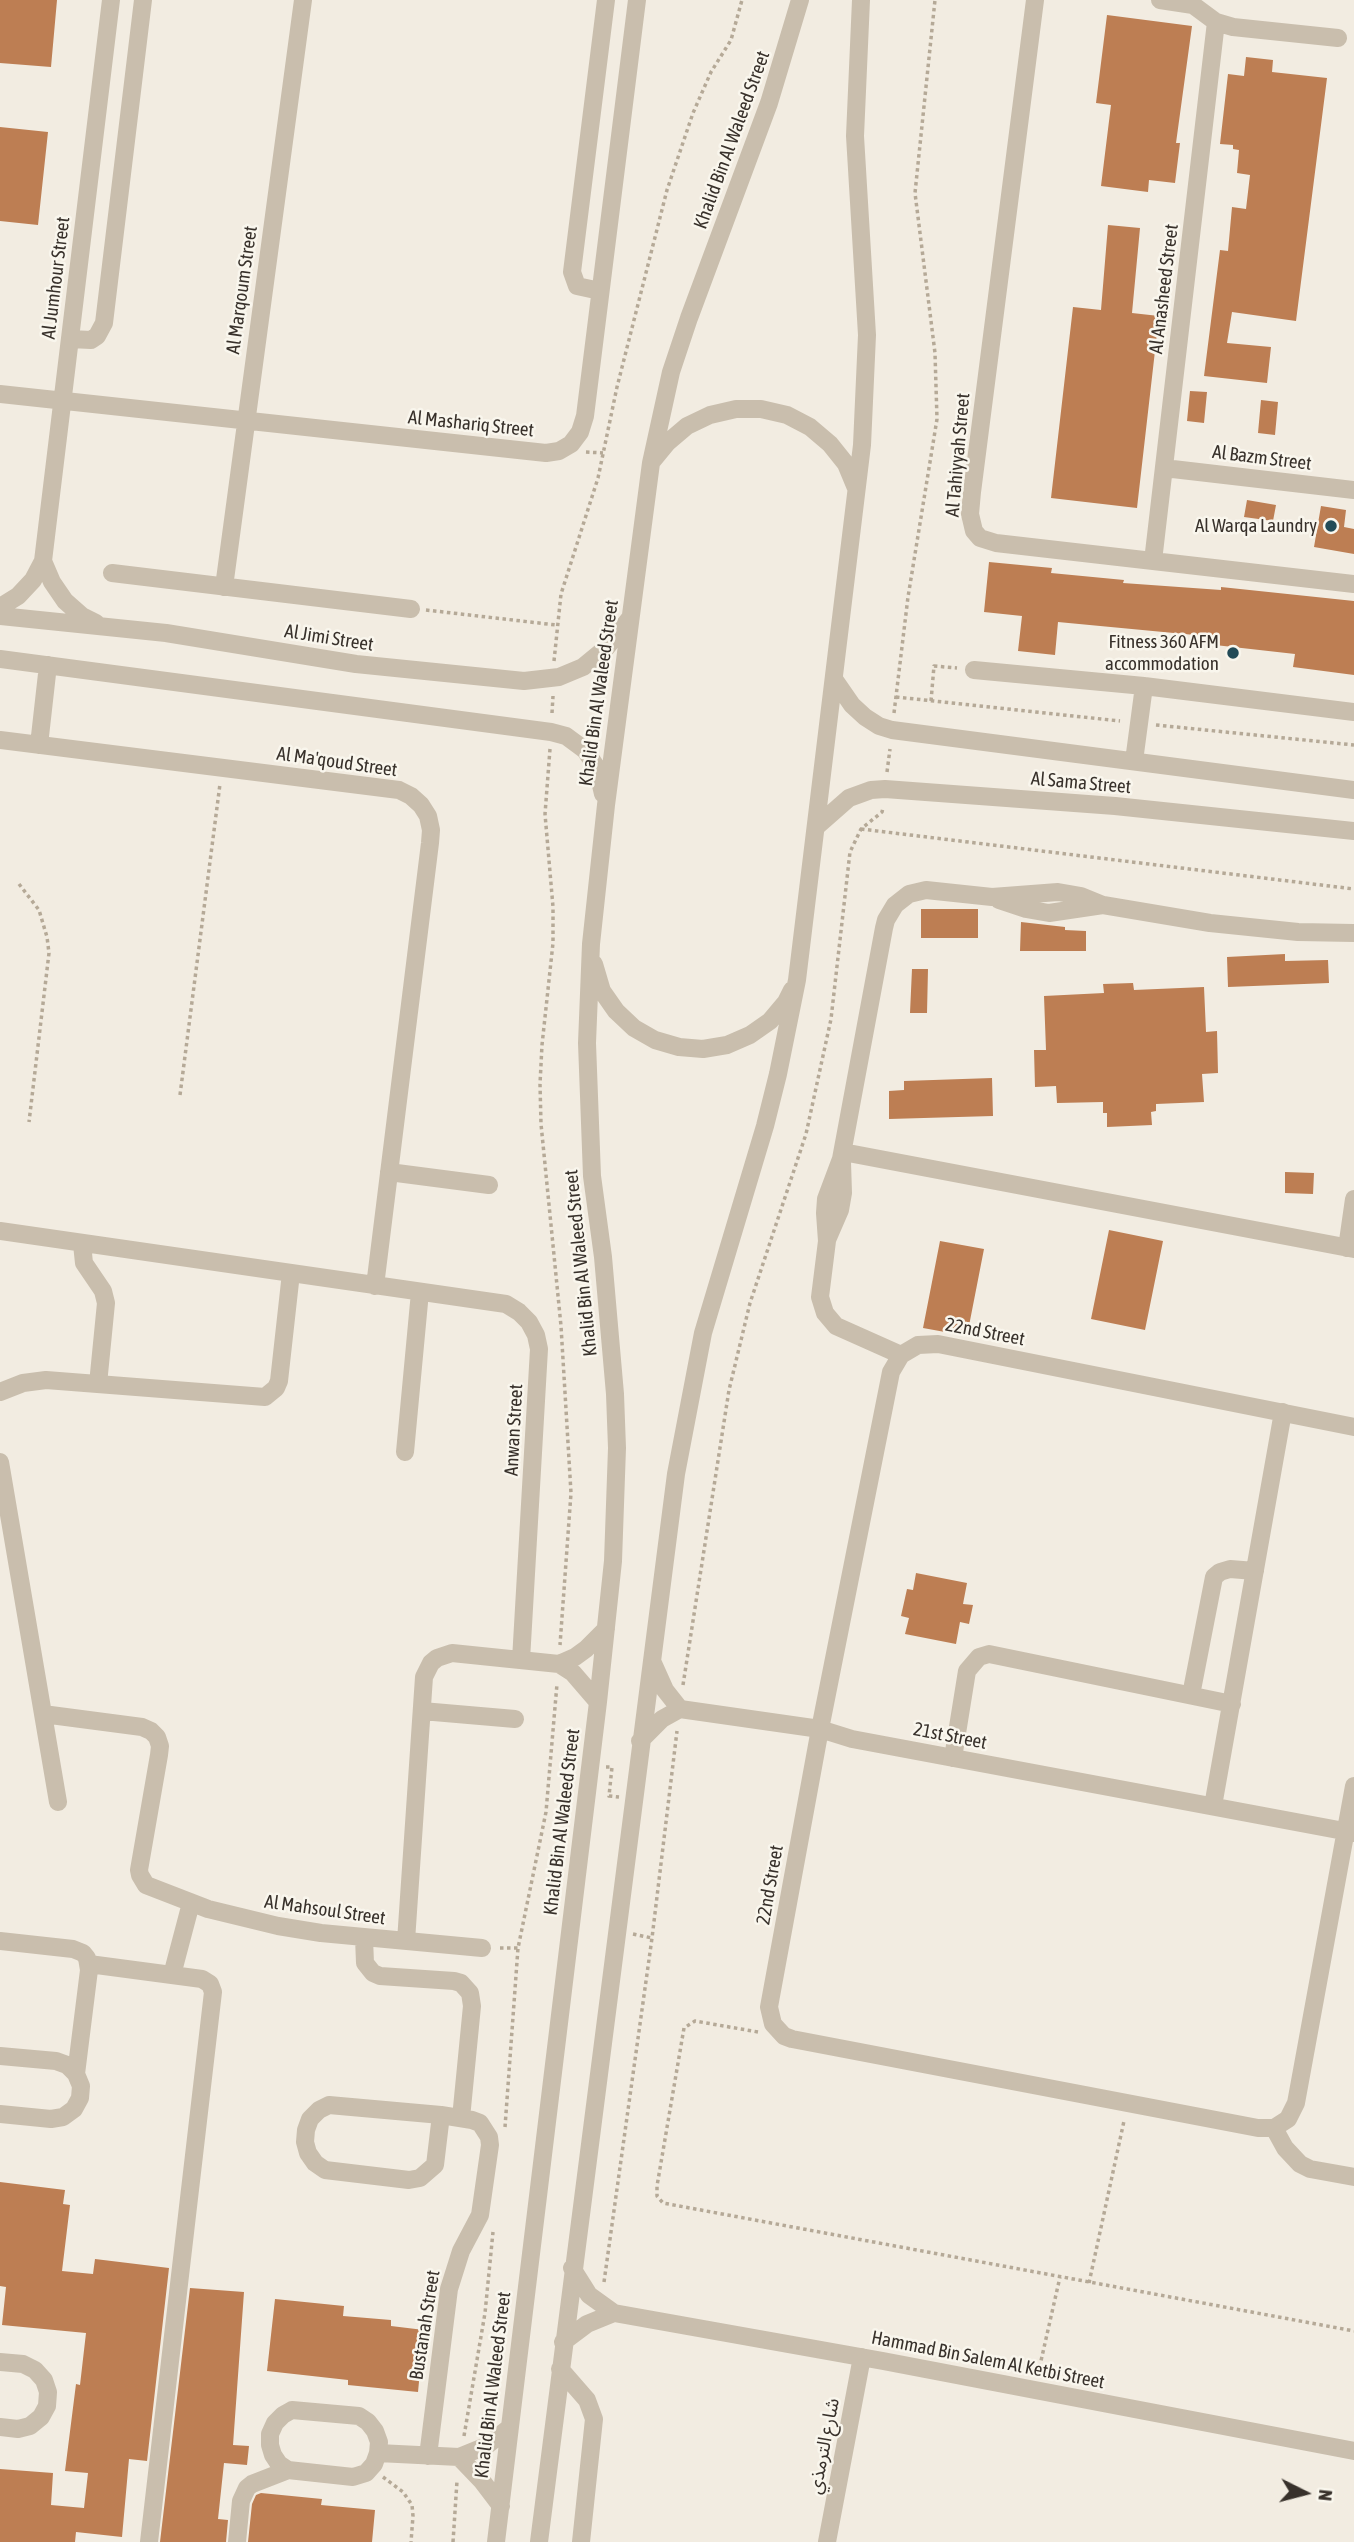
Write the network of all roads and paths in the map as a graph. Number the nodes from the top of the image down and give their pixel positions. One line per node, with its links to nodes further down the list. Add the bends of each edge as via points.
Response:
1 (111, 0): 15 (street, Al Jumhour Street)
2 (143, 0): 15 (street, via 104,323 91,340)
3 (303, 0): 18 (street, Al Marqoum Street)
4 (606, 0): 14 (street, via 572,272 578,286)
5 (637, 0): 14 (street, Al Mashariq Street)
6 (742, 0): 32 (path, via 731,40 693,113 667,190 598,478 568,567)
7 (800, 0): 19 (street, Khalid Bin Al Waleed Street, via 769,103 671,372)
8 (861, 0): 21 (street, via 855,136 867,334)
9 (935, 0): 42 (path, via 915,193 935,353 937,419)
10 (1035, 0): 24 (street, Al Tahiyyah Street, via 971,523 980,538 996,544)
11 (1160, 0): 12 (street, via 1193,5)
12 (1216, 22): 13 (street); 20 (street, Al Anasheed Street)
13 (1338, 38)
14 (600, 291): 18 (street, Al Mashariq Street, via 580,432 559,451)
15 (70, 339): 17 (street, Al Jumhour Street)
16 (0, 394): 17 (street, Al Mashariq Street)
17 (63, 401): 18 (street, Al Mashariq Street); 23 (street, Al Jumhour Street)
18 (246, 420): 27 (street, Al Marqoum Street)
19 (651, 463): 21 (street, via 687,426 710,415 761,410 787,415 810,427 846,464); 31 (street, Khalid Bin Al Waleed Street)
20 (1164, 468): 22 (street, Al Bazm Street); 24 (street, Al Anasheed Street)
21 (856, 488): 38 (street)
22 (1354, 490)
23 (44, 561): 28 (street, Al Jumhour Street, via 18,596); 33 (street, via 65,601)
24 (1153, 561): 26 (street, Al Tahiyyah Street)
25 (112, 573): 27 (street)
26 (1354, 583)
27 (224, 587): 29 (street)
28 (0, 607)
29 (411, 608): 32 (path)
30 (0, 615): 33 (street, Al Jimi Street)
31 (630, 618): 37 (street, Al Jimi Street, via 594,660); 50 (street, Khalid Bin Al Waleed Street)
32 (556, 625): 37 (path)
33 (103, 626): 37 (street, Al Jimi Street, via 356,664 524,681)
34 (0, 659): 35 (street)
35 (48, 666): 43 (street); 45 (street)
36 (974, 670): 39 (street); 40 (path, via 934,666)
37 (553, 678): 43 (path)
38 (834, 679): 42 (street, Al Sama Street, via 865,717); 51 (street)
39 (1143, 686): 41 (street); 46 (street)
40 (931, 701)
41 (1354, 712)
42 (892, 730): 46 (street, Al Sama Street); 48 (path)
43 (551, 732): 50 (street, via 585,750 597,768); 82 (path, via 545,814 553,943 540,1084 570,1493)
44 (0, 740): 45 (street, Al Ma'qoud Street)
45 (39, 744): 47 (street, Al Ma'qoud Street)
46 (1134, 761): 49 (street, Al Sama Street)
47 (222, 768): 59 (path); 62 (street, Al Ma'qoud Street, via 399,790 411,796 428,816 430,844)
48 (885, 789): 51 (street, Al Sama Street, via 849,798); 52 (path, via 882,813); 53 (street, Al Sama Street, via 1115,806)
49 (1354, 790)
50 (606, 805): 57 (street, Khalid Bin Al Waleed Street)
51 (816, 827): 58 (street)
52 (861, 829): 55 (path); 86 (path, via 850,852 831,1019 806,1134 750,1303 729,1390)
53 (1350, 833)
54 (19, 884): 60 (path, via 38,910 48,953)
55 (1354, 889)
56 (1354, 933): 61 (street, via 1254,928 1103,905 1058,892 992,897 926,890 909,894 890,912 884,928)
57 (591, 944): 58 (street, via 598,979 616,1011 634,1028 679,1047 727,1045 750,1035 770,1021); 79 (street, Khalid Bin Al Waleed Street, via 587,1044 592,1163 611,1335 617,1448)
58 (797, 981): 80 (street, via 765,1126 695,1370)
59 (180, 1095)
60 (29, 1122)
61 (842, 1156): 67 (street); 71 (street, via 826,1199 821,1305 829,1320 843,1330)
62 (389, 1172): 63 (street); 69 (street, Al Ma'qoud Street)
63 (489, 1185)
64 (1354, 1199): 67 (street)
65 (0, 1231): 66 (street, Anwan Street)
66 (82, 1244): 68 (street, Anwan Street); 72 (street, via 84,1263 106,1303)
67 (1351, 1249)
68 (291, 1273): 69 (street, Anwan Street); 72 (street, via 279,1381 271,1393 257,1397)
69 (375, 1286): 70 (street, Anwan Street)
70 (419, 1292): 76 (street); 81 (street, Anwan Street, via 506,1304 529,1322 536,1335 539,1349)
71 (901, 1355): 74 (street, 22nd Street, via 918,1345 938,1344); 90 (street, 22nd Street, via 891,1372)
72 (98, 1384): 73 (street, via 46,1380)
73 (0, 1392)
74 (1283, 1412): 75 (street, 22nd Street); 78 (street)
75 (1354, 1427)
76 (405, 1452)
77 (0, 1462): 88 (street)
78 (1255, 1571): 83 (street, via 1230,1569 1214,1577); 85 (street)
79 (606, 1629): 82 (street, via 580,1653); 84 (street, Khalid Bin Al Waleed Street)
80 (651, 1659): 86 (street); 91 (street)
81 (521, 1660): 82 (street, Al Mahsoul Street); 87 (street, Al Mahsoul Street, via 452,1653 437,1658 424,1677)
82 (558, 1664): 84 (street, via 573,1672); 114 (path, via 546,1812 517,1958)
83 (1191, 1695): 85 (street); 92 (street, via 989,1654 979,1657 967,1671)
84 (598, 1702): 93 (street, Khalid Bin Al Waleed Street)
85 (1231, 1704): 97 (street)
86 (680, 1709): 90 (street, 21st Street); 91 (street); 120 (path)
87 (422, 1711): 89 (street); 102 (street, Al Mahsoul Street)
88 (43, 1714): 96 (street); 99 (street, Al Mahsoul Street, via 142,1727 157,1737 159,1755 140,1875 146,1885)
89 (515, 1718)
90 (820, 1729): 92 (street, 21st Street); 106 (street, 22nd Street, via 769,2007 773,2024)
91 (640, 1741): 95 (street)
92 (953, 1758): 97 (street, 21st Street)
93 (590, 1765): 95 (path, via 612,1767 609,1796); 128 (street, Khalid Bin Al Waleed Street)
94 (1354, 1786): 98 (street)
95 (633, 1799): 117 (street)
96 (58, 1802)
97 (1213, 1806): 98 (street, 21st Street)
98 (1350, 1832): 113 (street, via 1296,2104 1288,2119)
99 (191, 1903): 100 (street, Al Mahsoul Street, via 278,1926); 105 (street)
100 (364, 1938): 102 (street, Al Mahsoul Street); 112 (street, via 365,1963 373,1973 454,1981 470,1993)
101 (0, 1941): 104 (street, via 73,1949 83,1953)
102 (406, 1941): 103 (street)
103 (482, 1948)
104 (89, 1964): 105 (street); 108 (street)
105 (172, 1975): 135 (street, via 206,1981 214,1992)
106 (784, 2036): 109 (street); 118 (path, via 695,2021 684,2028 657,2186 663,2203)
107 (0, 2056): 108 (street, via 56,2061)
108 (76, 2074): 110 (street, via 80,2098 63,2117)
109 (1128, 2104): 113 (street, via 1258,2129); 119 (path)
110 (0, 2114)
111 (441, 2115): 111 (street, Bustanah Street, via 435,2165 420,2178 325,2170 315,2163 305,2142 310,2119 330,2105); 112 (street, Bustanah Street)
112 (461, 2118): 130 (street, Bustanah Street, via 480,2123 490,2145 480,2215 461,2251 449,2289)
113 (1275, 2128): 115 (street, via 1284,2148 1300,2164)
114 (505, 2132)
115 (1354, 2177)
116 (493, 2232): 131 (path, via 481,2346)
117 (572, 2268): 120 (street, via 579,2282); 122 (street)
118 (1060, 2277): 119 (path); 126 (path)
119 (1089, 2283): 121 (path)
120 (608, 2309): 122 (street); 123 (street, Hammad Bin Salem Al Ketbi Street)
121 (1354, 2332)
122 (563, 2342): 125 (street)
123 (862, 2357): 126 (street, Hammad Bin Salem Al Ketbi Street); 142 (street, شارع الترمذي)
124 (0, 2362): 127 (street, via 35,2370 48,2392 47,2406 30,2426)
125 (560, 2369): 140 (street); 141 (street, via 587,2400 594,2419)
126 (1034, 2390): 129 (street, Hammad Bin Salem Al Ketbi Street)
127 (0, 2427)
128 (509, 2428): 131 (street, via 486,2446); 134 (street, Khalid Bin Al Waleed Street)
129 (1354, 2451)
130 (428, 2456): 131 (street); 132 (street)
131 (458, 2457): 134 (street); 138 (path)
132 (376, 2459): 133 (street, via 366,2473 353,2477); 133 (street, via 379,2442 375,2431 359,2416 292,2410 275,2423 270,2445 279,2464); 137 (path, via 380,2474 412,2505)
133 (288, 2470): 136 (street, via 247,2488 241,2501)
134 (501, 2506): 139 (street, Khalid Bin Al Waleed Street)
135 (149, 2542)
136 (237, 2542)
137 (411, 2542)
138 (453, 2542)
139 (496, 2542)
140 (539, 2542)
141 (581, 2542)
142 (827, 2542)

